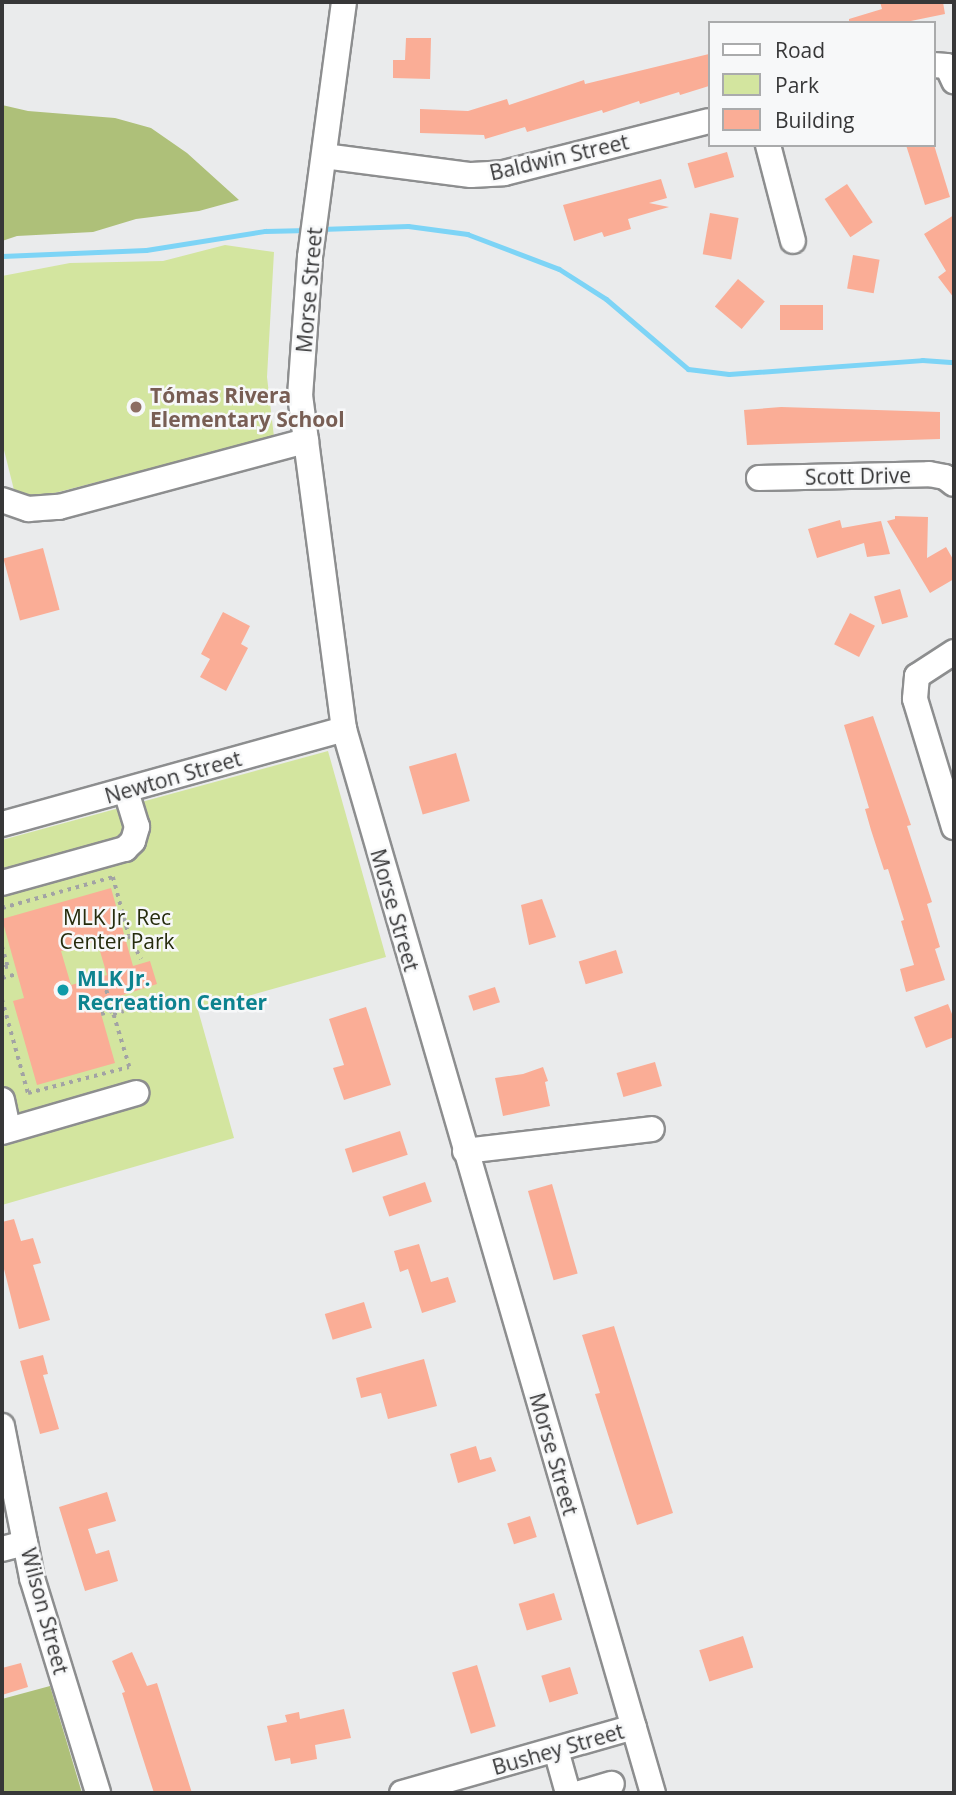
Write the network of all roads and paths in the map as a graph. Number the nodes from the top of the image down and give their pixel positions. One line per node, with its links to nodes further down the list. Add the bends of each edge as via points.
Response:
1 (344, 2): 4 (street, Morse Street)
2 (708, 121): 4 (street, Baldwin Street, via 504,173 471,175)
3 (769, 147): 5 (street)
4 (324, 156): 6 (street, Morse Street, via 310,257 300,395)
5 (793, 241)
6 (306, 441): 9 (street, via 59,508 28,509); 11 (street, Morse Street)
7 (759, 478): 8 (street, Scott Drive, via 929,474)
8 (954, 484)
9 (2, 500)
10 (954, 652): 14 (street, via 917,676 915,699)
11 (344, 729): 12 (street, Newton Street); 31 (street, Morse Street)
12 (126, 790): 13 (street, Newton Street); 15 (street, via 136,827 133,841 125,849)
13 (2, 824)
14 (954, 827)
15 (2, 883)
16 (2, 908): 18 (path, via 113,877 129,936)
17 (2, 946): 19 (path, via 8,967)
18 (141, 959)
19 (2, 968)
20 (17, 974): 22 (path)
21 (102, 977): 25 (path)
22 (2, 978)
23 (2, 999): 25 (path, via 28,1093 129,1067)
24 (124, 1010): 25 (path)
25 (113, 1012): 26 (path)
26 (101, 1014)
27 (136, 1093): 30 (street)
28 (2, 1100): 30 (street, via 7,1124)
29 (653, 1129): 31 (street)
30 (2, 1131)
31 (465, 1151): 34 (street, Morse Street)
32 (2, 1426): 33 (street, Wilson Street)
33 (14, 1546): 37 (street, Wilson Street, via 33,1578)
34 (634, 1727): 35 (street, Bushey Street); 41 (street, Morse Street)
35 (556, 1750): 38 (street, Bushey Street); 39 (street)
36 (612, 1784): 40 (street)
37 (98, 1793)
38 (402, 1793)
39 (568, 1793)
40 (580, 1793)
41 (653, 1793)

